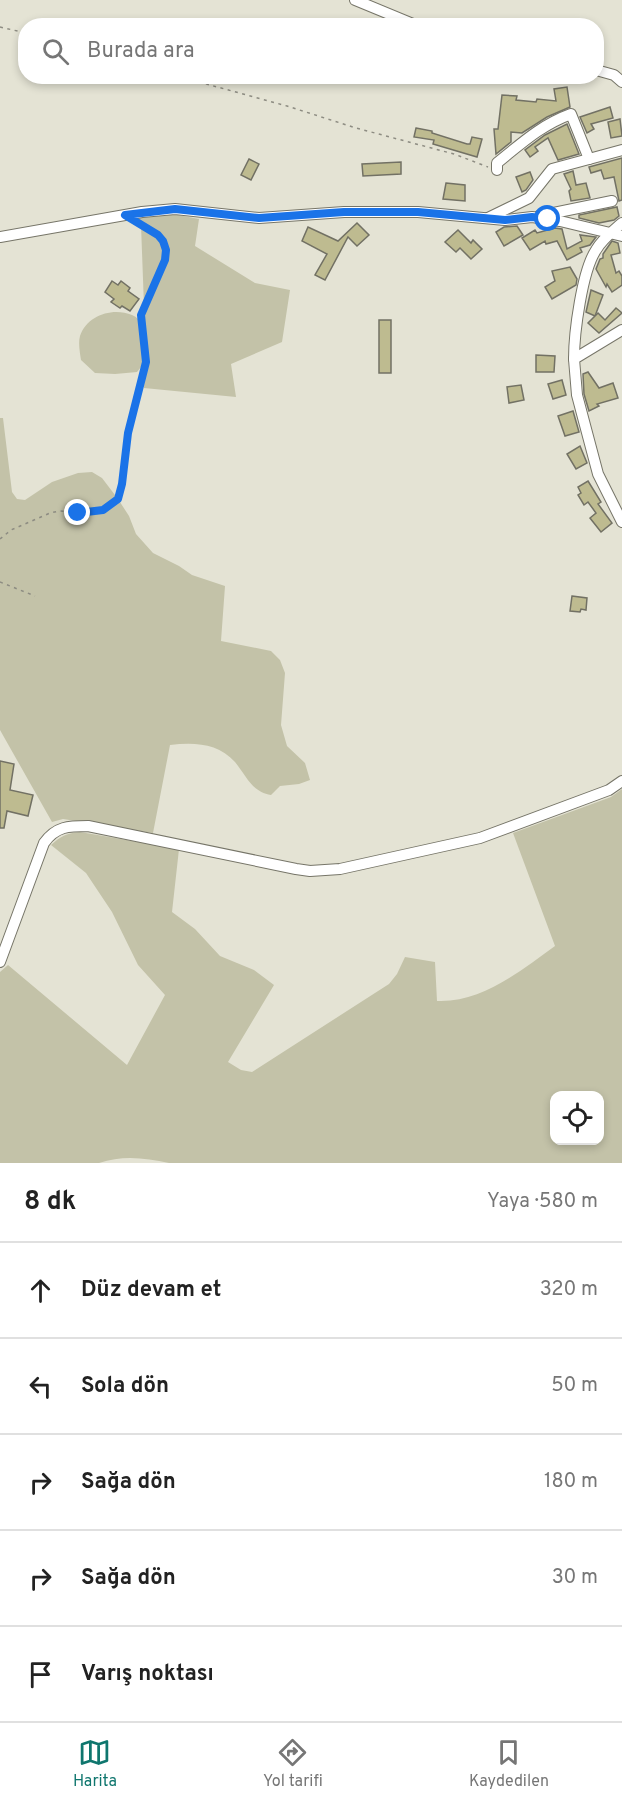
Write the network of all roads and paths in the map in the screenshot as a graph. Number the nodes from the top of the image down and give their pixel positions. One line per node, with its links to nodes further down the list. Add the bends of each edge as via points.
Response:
1 (355, 0): 2 (street)
2 (399, 18)
3 (0, 27): 4 (path)
4 (18, 31)
5 (604, 72): 6 (street)
6 (622, 82)
7 (206, 84): 10 (path, via 454,154)
8 (622, 150): 9 (street)
9 (589, 159): 10 (street, via 571,114 544,125 497,163); 14 (street, via 552,169 529,198)
10 (497, 170)
11 (612, 201): 13 (street)
12 (125, 215): 14 (street, via 175,209 259,218 344,212 418,212); 17 (street); 21 (path, via 158,235 166,250 160,276 141,315 146,362 128,433 118,499 103,510 50,513)
13 (532, 217): 14 (street); 16 (street)
14 (488, 218)
15 (622, 223): 16 (street)
16 (617, 234): 19 (street, via 596,249 590,261 575,334)
17 (0, 237)
18 (622, 330): 19 (street)
19 (574, 359): 20 (street, via 577,395 598,474)
20 (622, 522)
21 (0, 539)
22 (0, 582): 23 (path)
23 (35, 596)
24 (622, 781): 25 (street, via 609,790 480,838 340,869 296,869 88,826 63,827 44,843)
25 (0, 962)

